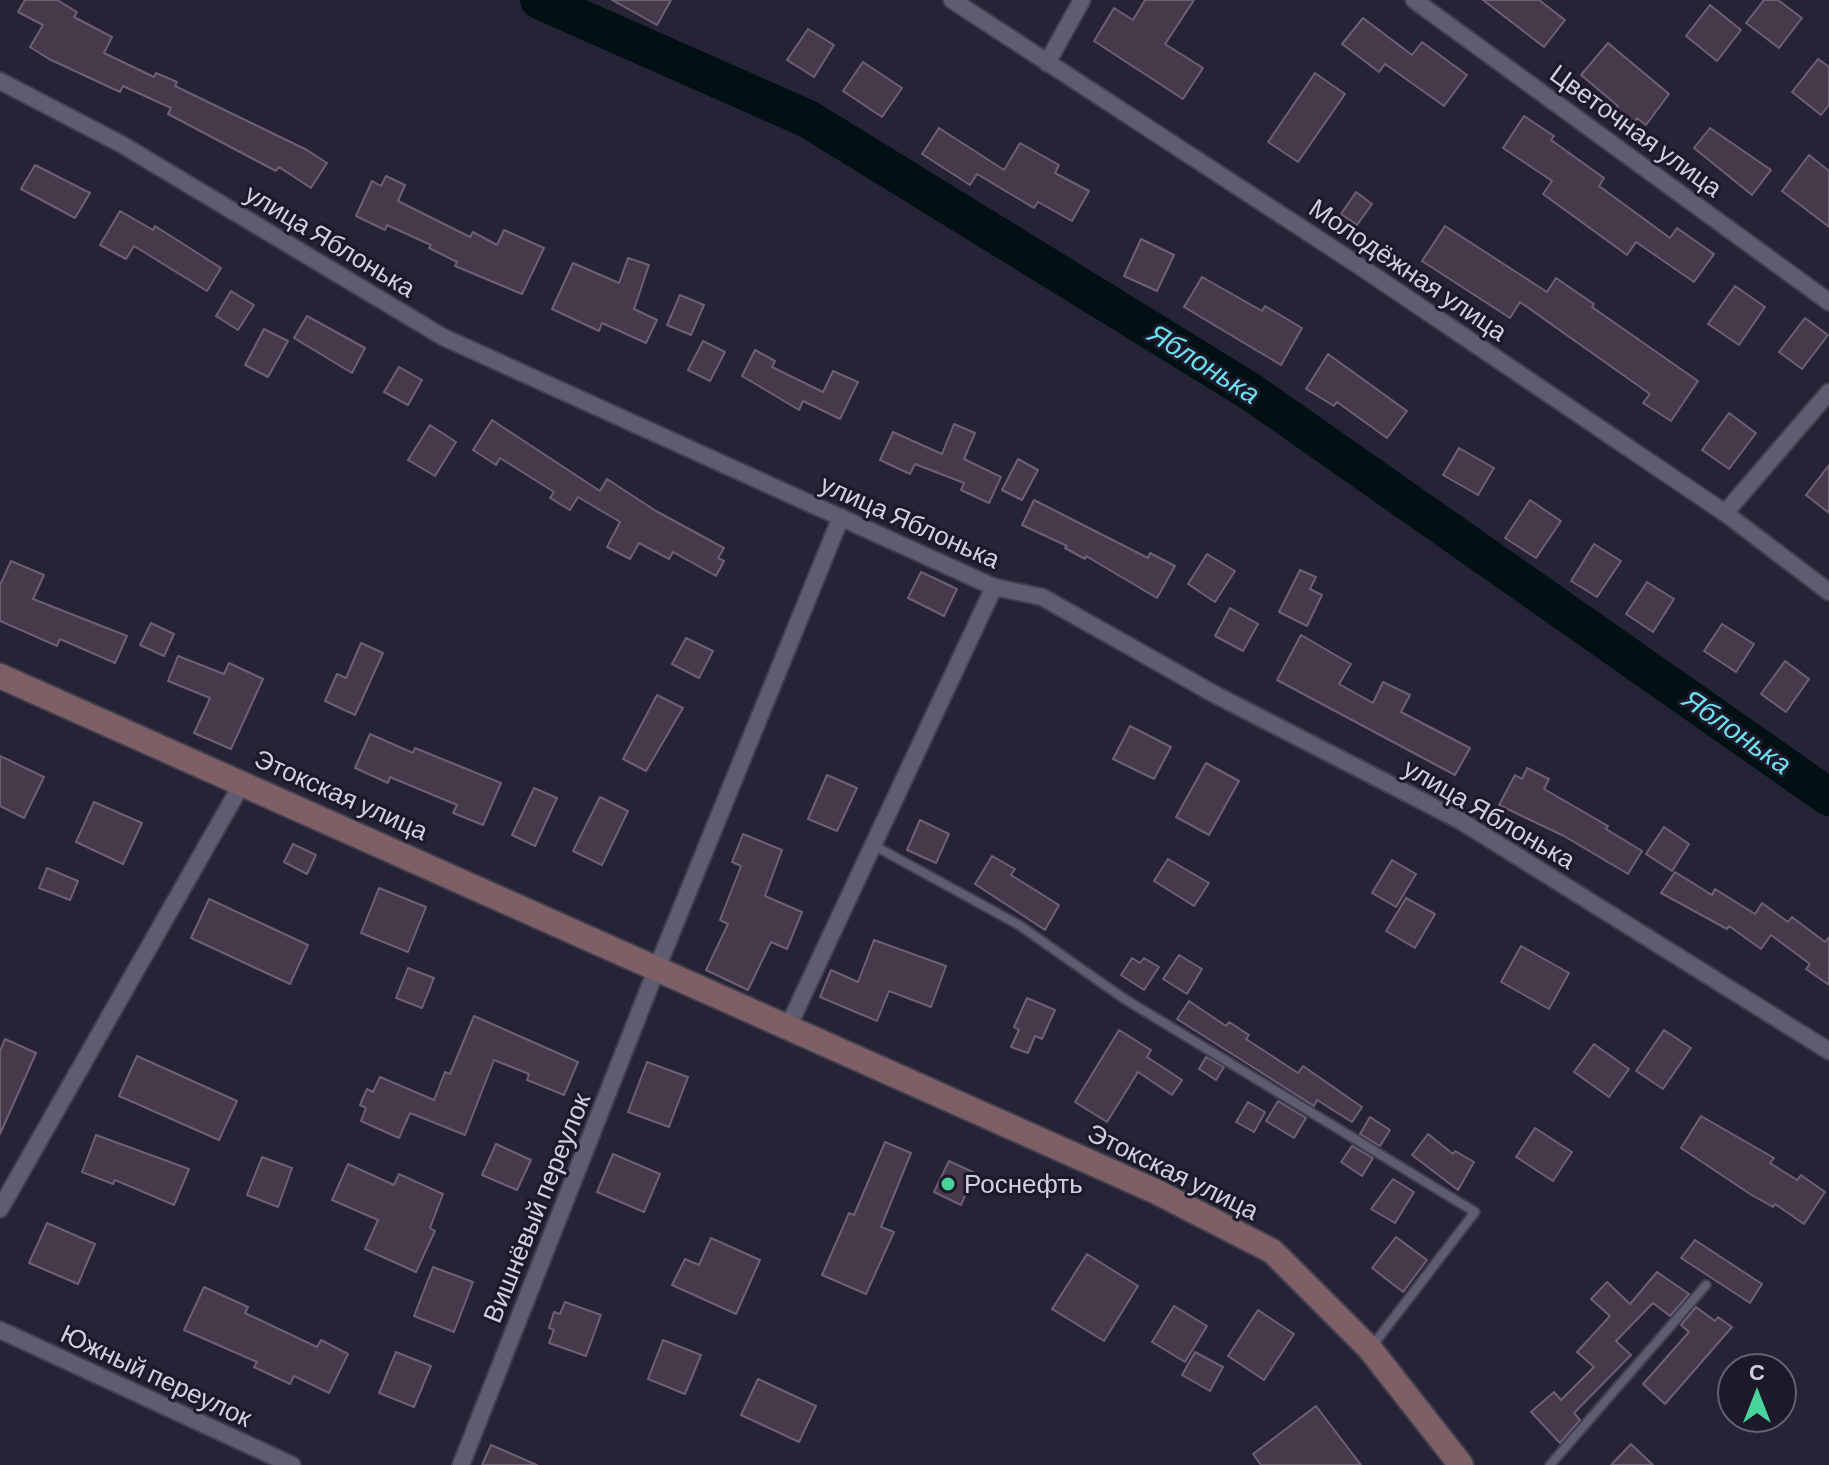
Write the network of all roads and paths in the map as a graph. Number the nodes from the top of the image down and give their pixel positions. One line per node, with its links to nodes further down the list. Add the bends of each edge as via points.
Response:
1 (952, 0): 4 (street, Молодёжная улица)
2 (1082, 0): 4 (street)
3 (1414, 0): 6 (street, Цветочная улица)
4 (1047, 63): 8 (street, Молодёжная улица)
5 (0, 81): 9 (street, улица Яблонька, via 121,144 443,337)
6 (1829, 302)
7 (1829, 392): 8 (street)
8 (1725, 513): 11 (street, Молодёжная улица)
9 (841, 517): 10 (street, улица Яблонька); 15 (street)
10 (994, 587): 14 (street); 17 (street, улица Яблонька, via 1042,597 1216,695 1461,821)
11 (1829, 592)
12 (0, 676): 13 (main road, Этокская улица)
13 (243, 782): 15 (main road, Этокская улица); 18 (street)
14 (873, 845): 16 (street); 21 (lane, via 1019,925 1123,998 1475,1212)
15 (657, 968): 16 (main road, Этокская улица); 23 (street, Вишнёвый переулок)
16 (788, 1027): 21 (main road, Этокская улица, via 1157,1192 1272,1251)
17 (1829, 1051)
18 (0, 1209)
19 (1706, 1285): 25 (lane)
20 (0, 1330): 22 (street, Южный переулок)
21 (1370, 1349): 24 (main road, Этокская улица)
22 (292, 1465)
23 (461, 1465)
24 (1461, 1465)
25 (1550, 1465)

